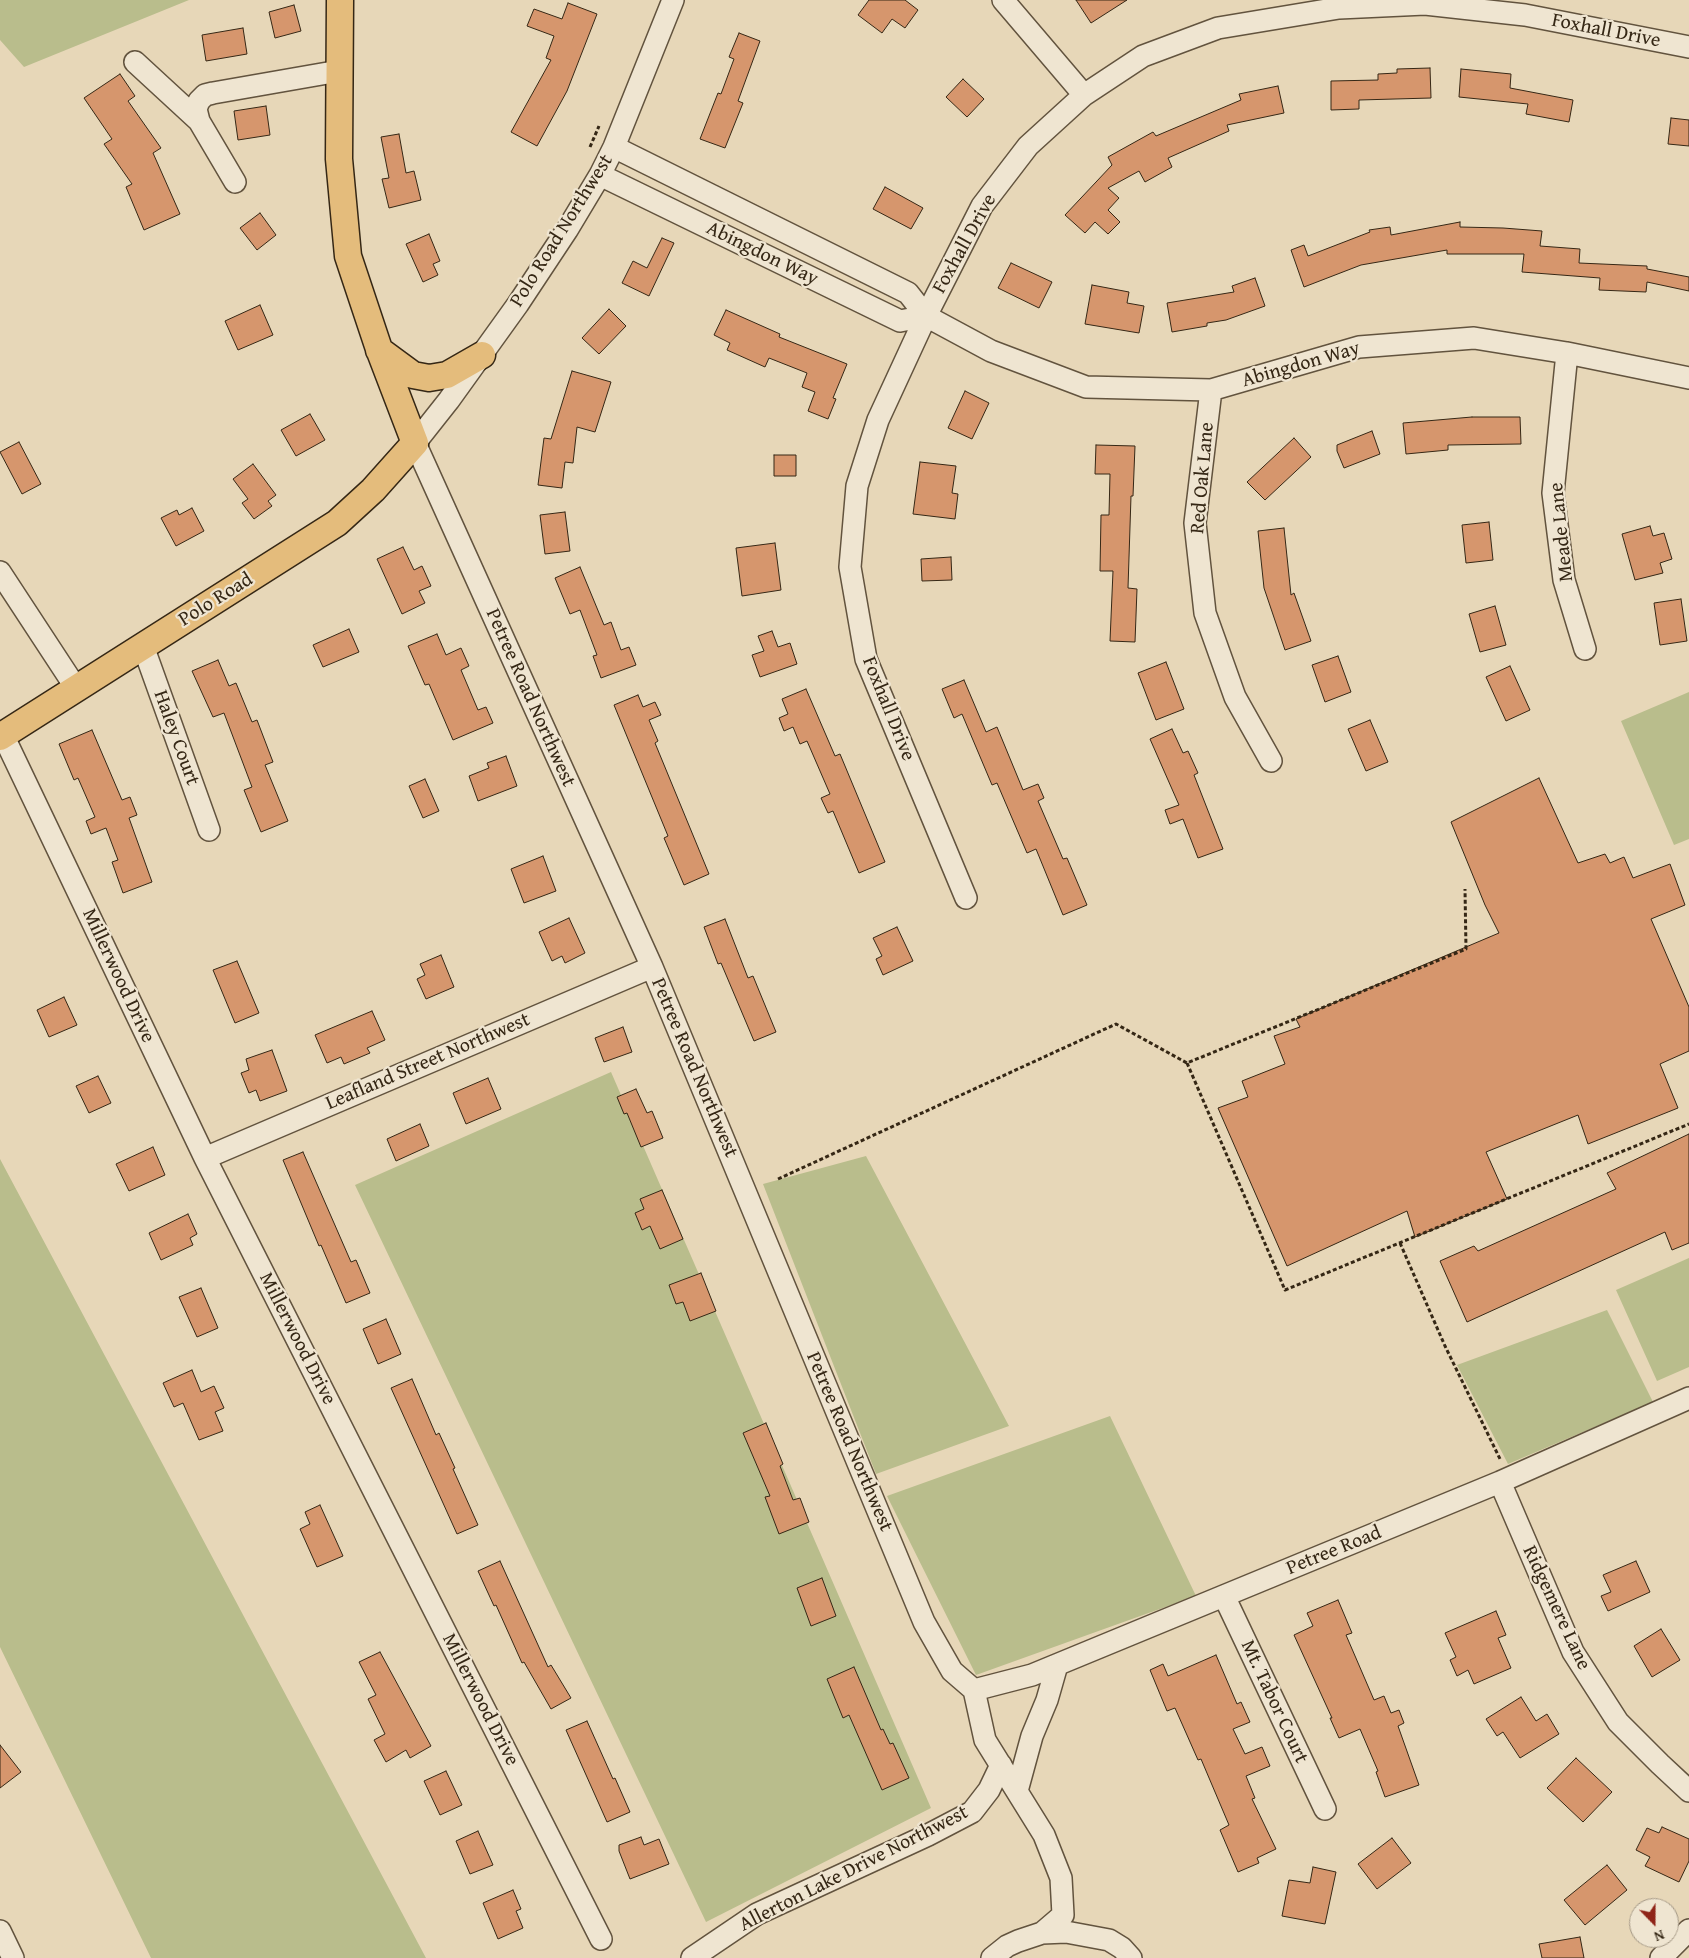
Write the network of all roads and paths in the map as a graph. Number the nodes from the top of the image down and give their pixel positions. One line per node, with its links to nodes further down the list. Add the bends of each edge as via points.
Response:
1 (340, 0): 7 (main road)
2 (673, 0): 11 (street, Polo Road Northwest)
3 (1003, 0): 8 (street)
4 (1338, 4): 5 (street, Foxhall Drive, via 1425,4 1525,15); 8 (street, Foxhall Drive, via 1218,28 1143,56)
5 (1689, 47)
6 (135, 62): 9 (street)
7 (339, 71): 9 (street, via 205,95 196,109); 16 (main road, via 339,159 348,256)
8 (1084, 95): 15 (street, Foxhall Drive, via 1028,146 982,206)
9 (199, 121): 14 (street)
10 (600, 124): 12 (path)
11 (614, 147): 13 (street, Polo Road Northwest); 15 (street, Abingdon Way, via 908,293)
12 (589, 150)
13 (600, 175): 15 (street, Abingdon Way, via 900,321); 18 (street, Polo Road Northwest, via 567,230)
14 (235, 182)
15 (926, 316): 20 (street, Abingdon Way, via 992,351 1086,387); 30 (street, Foxhall Drive, via 878,420 857,486 850,567 866,659)
16 (378, 350): 18 (main road, via 413,375 429,378 447,374); 21 (main road)
17 (1567, 353): 19 (street, Abingdon Way); 20 (street, Abingdon Way, via 1474,338 1359,347); 24 (street, Meade Lane, via 1553,493 1564,580)
18 (482, 355): 21 (street, Polo Road Northwest)
19 (1689, 378)
20 (1211, 390): 27 (street, Red Oak Lane, via 1194,524 1204,613 1234,697)
21 (415, 443): 23 (main road, Polo Road, via 337,523); 31 (street, Petree Road Northwest)
22 (0, 572): 25 (street)
23 (143, 646): 25 (main road, Polo Road); 28 (street, Haley Court)
24 (1586, 649)
25 (76, 688): 26 (main road, Polo Road)
26 (2, 736): 34 (street, Millerwood Drive)
27 (1271, 761)
28 (209, 830)
29 (1465, 889): 32 (path, via 1466,949)
30 (966, 898)
31 (652, 967): 34 (street, Leafland Street Northwest); 41 (street, Petree Road Northwest, via 924,1622 952,1671)
32 (1187, 1063): 35 (path, via 1116,1024); 36 (path, via 1285,1290)
33 (1689, 1124): 36 (path)
34 (205, 1158): 49 (street, Millerwood Drive)
35 (778, 1180)
36 (1400, 1243): 38 (path)
37 (1689, 1398): 38 (street, Petree Road)
38 (1501, 1473): 39 (street, Petree Road); 44 (street, Ridgemere Lane, via 1572,1652 1618,1722)
39 (1224, 1596): 40 (street, Petree Road); 45 (street, Mt. Tabor Court)
40 (1057, 1665): 41 (street, Petree Road); 43 (street)
41 (974, 1690): 42 (street, via 985,1740)
42 (1001, 1765): 43 (street); 51 (street, Allerton Lake Drive Northwest, via 989,1790 972,1812 757,1914)
43 (1017, 1791): 48 (street, via 1044,1835 1061,1878 1062,1915)
44 (1689, 1791)
45 (1324, 1809)
46 (1689, 1930): 54 (street)
47 (0, 1932): 50 (street)
48 (1042, 1932): 52 (street, via 1006,1946); 53 (street, via 1066,1932 1109,1940)
49 (601, 1939)
50 (14, 1958)
51 (692, 1958)
52 (992, 1958)
53 (1131, 1958)
54 (1661, 1958)

